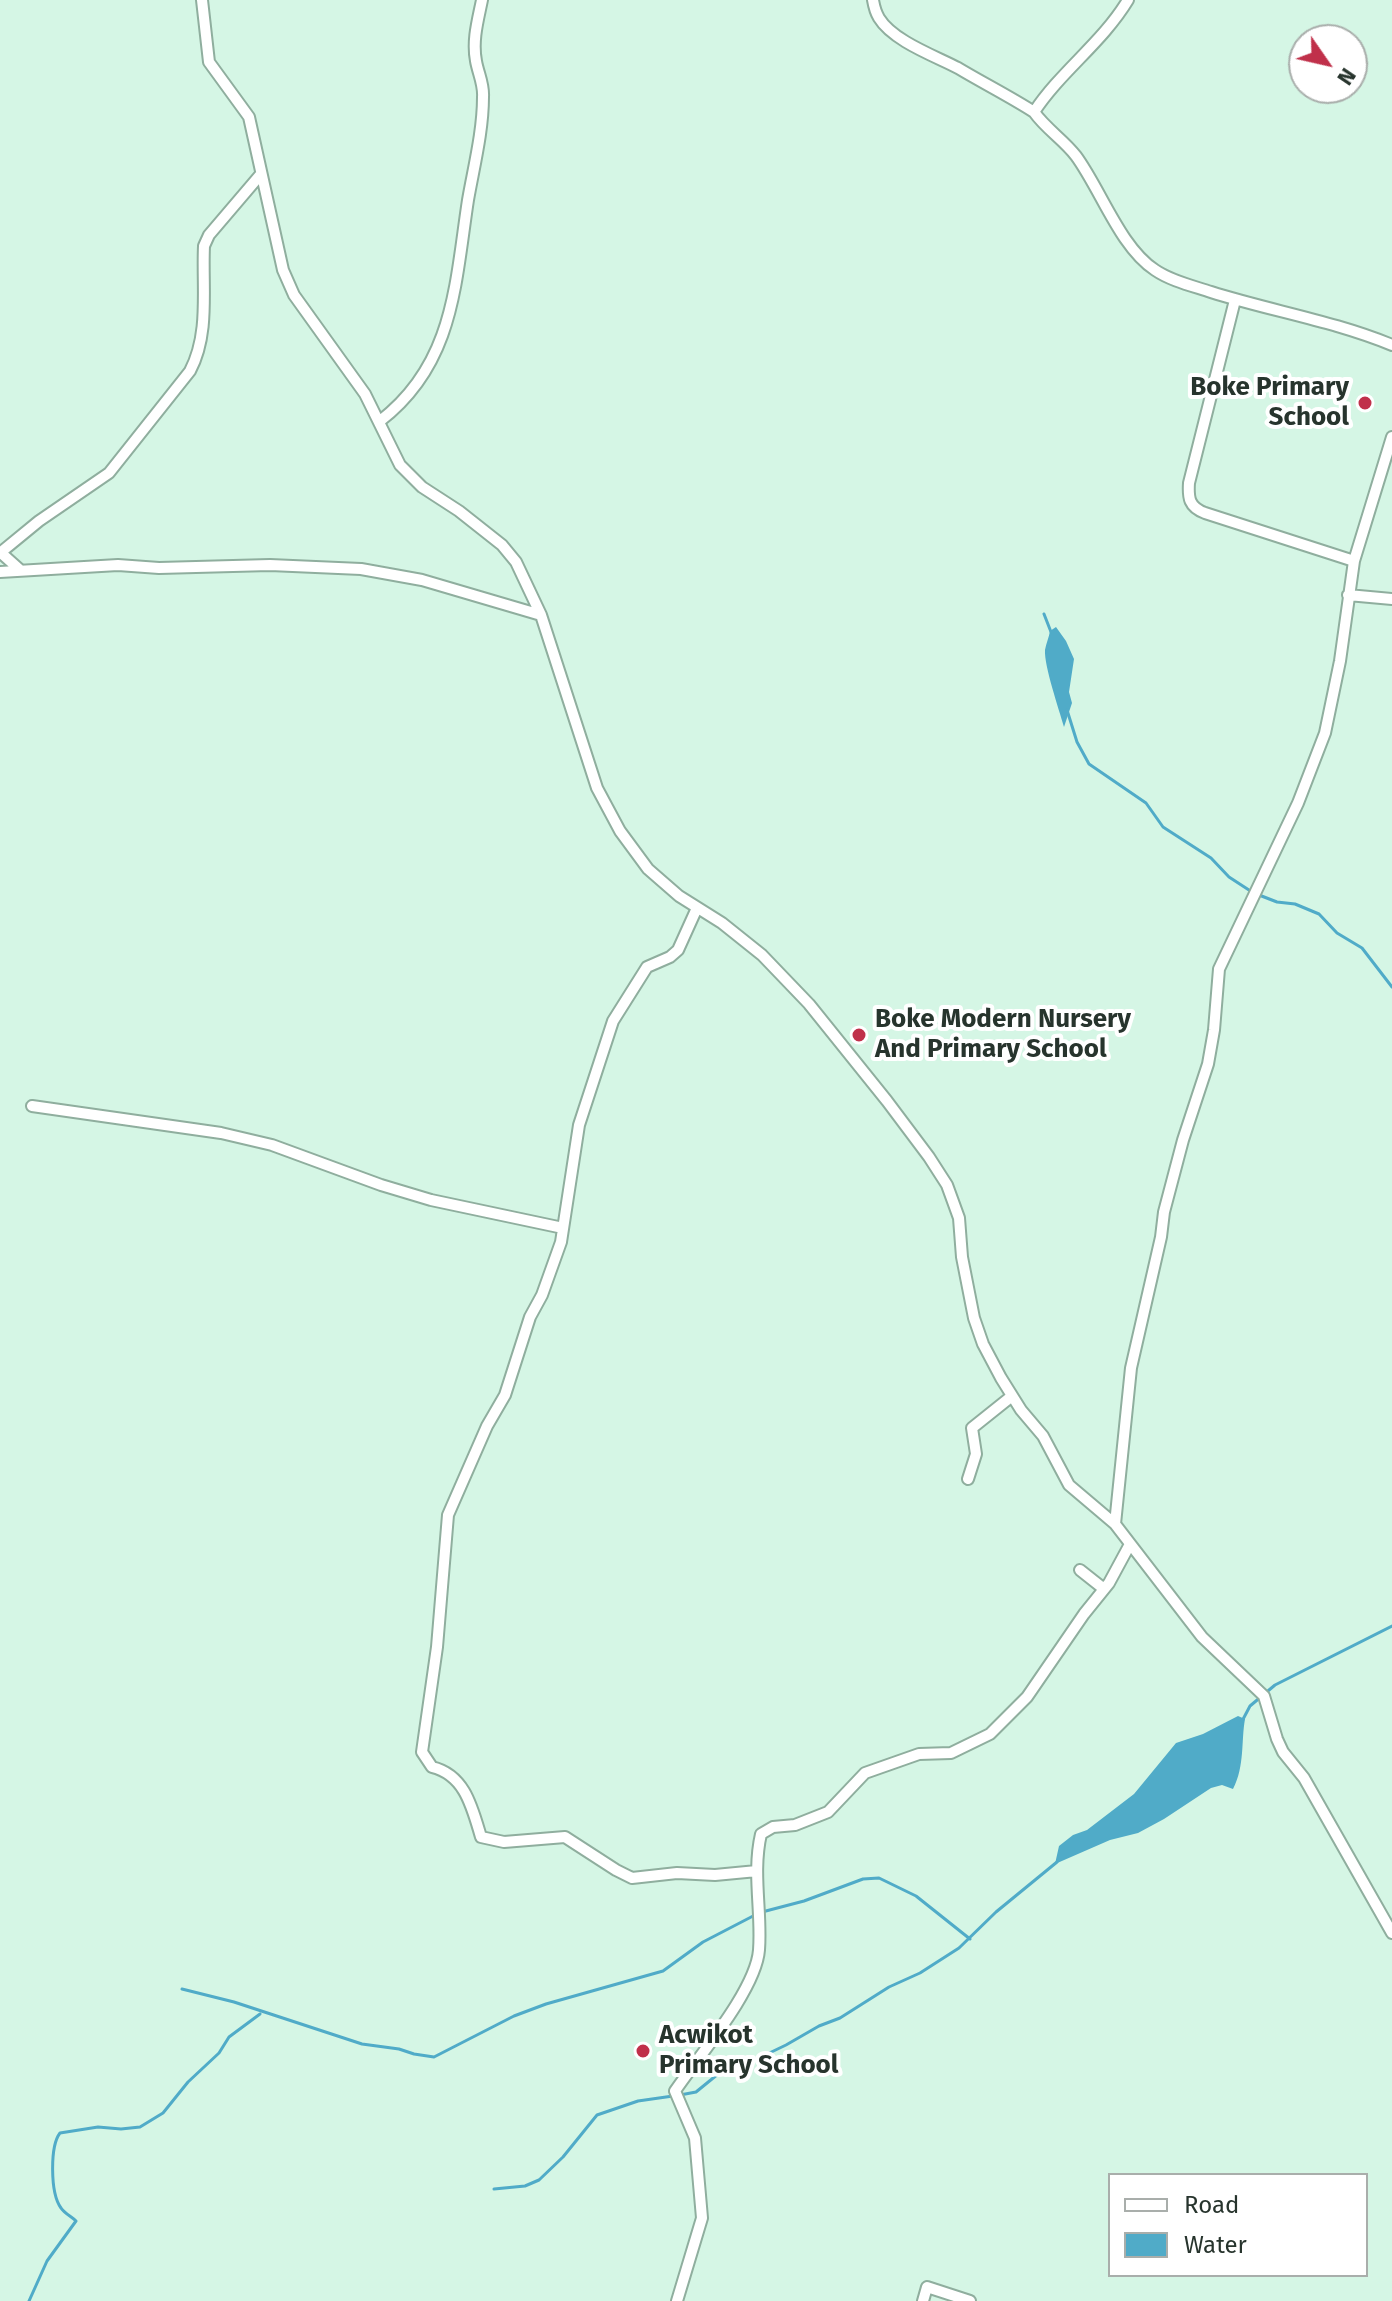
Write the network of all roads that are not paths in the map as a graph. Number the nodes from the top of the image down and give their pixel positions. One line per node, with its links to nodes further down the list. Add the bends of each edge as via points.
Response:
1 (202, 0): 6 (street, via 209,62 249,117)
2 (482, 0): 9 (street, via 475,57 484,93 482,124 452,309 425,371 405,400)
3 (873, 0): 5 (street, via 880,20 912,46)
4 (1128, 0): 5 (street)
5 (1034, 112): 7 (street, via 1076,156 1126,239 1148,265 1171,279)
6 (261, 174): 9 (street, via 283,270 294,295); 11 (street, via 204,246 204,324 190,371 109,473)
7 (1235, 300): 8 (street); 12 (street, via 1189,500 1198,511)
8 (1392, 345)
9 (380, 421): 17 (street, via 400,465 502,545)
10 (1392, 437): 12 (street)
11 (0, 552): 13 (street)
12 (1354, 561): 15 (street)
13 (19, 569): 14 (street); 17 (street, via 361,569 422,580)
14 (0, 572)
15 (1348, 595): 16 (street); 23 (street, via 1325,733 1294,812 1219,969 1208,1064 1164,1212 1131,1368)
16 (1392, 599)
17 (541, 615): 18 (street, via 592,774 613,818 648,869)
18 (697, 908): 20 (street, via 678,950 647,967 613,1021 579,1125); 21 (street, via 762,955 809,1004 947,1185 959,1218 974,1318)
19 (32, 1106): 20 (street, via 246,1139 431,1200)
20 (563, 1228): 27 (street, via 505,1395 448,1515 422,1752 432,1767 446,1770 467,1794 481,1837 488,1840 565,1837 632,1878)
21 (1012, 1396): 22 (street, via 972,1428 976,1454); 23 (street, via 1043,1436 1069,1485)
22 (968, 1479)
23 (1115, 1524): 24 (street)
24 (1129, 1546): 26 (street); 28 (street, via 1202,1637 1264,1696 1283,1752 1304,1778)
25 (1080, 1570): 26 (street)
26 (1104, 1589): 27 (street, via 1027,1697 990,1734 951,1753 919,1754 865,1773 828,1812 767,1830 761,1834)
27 (757, 1871): 29 (street, via 756,1967 675,2091 695,2138 702,2218)
28 (1392, 1933)
29 (677, 2301)
30 (923, 2301): 31 (street, via 927,2287)
31 (970, 2301)

